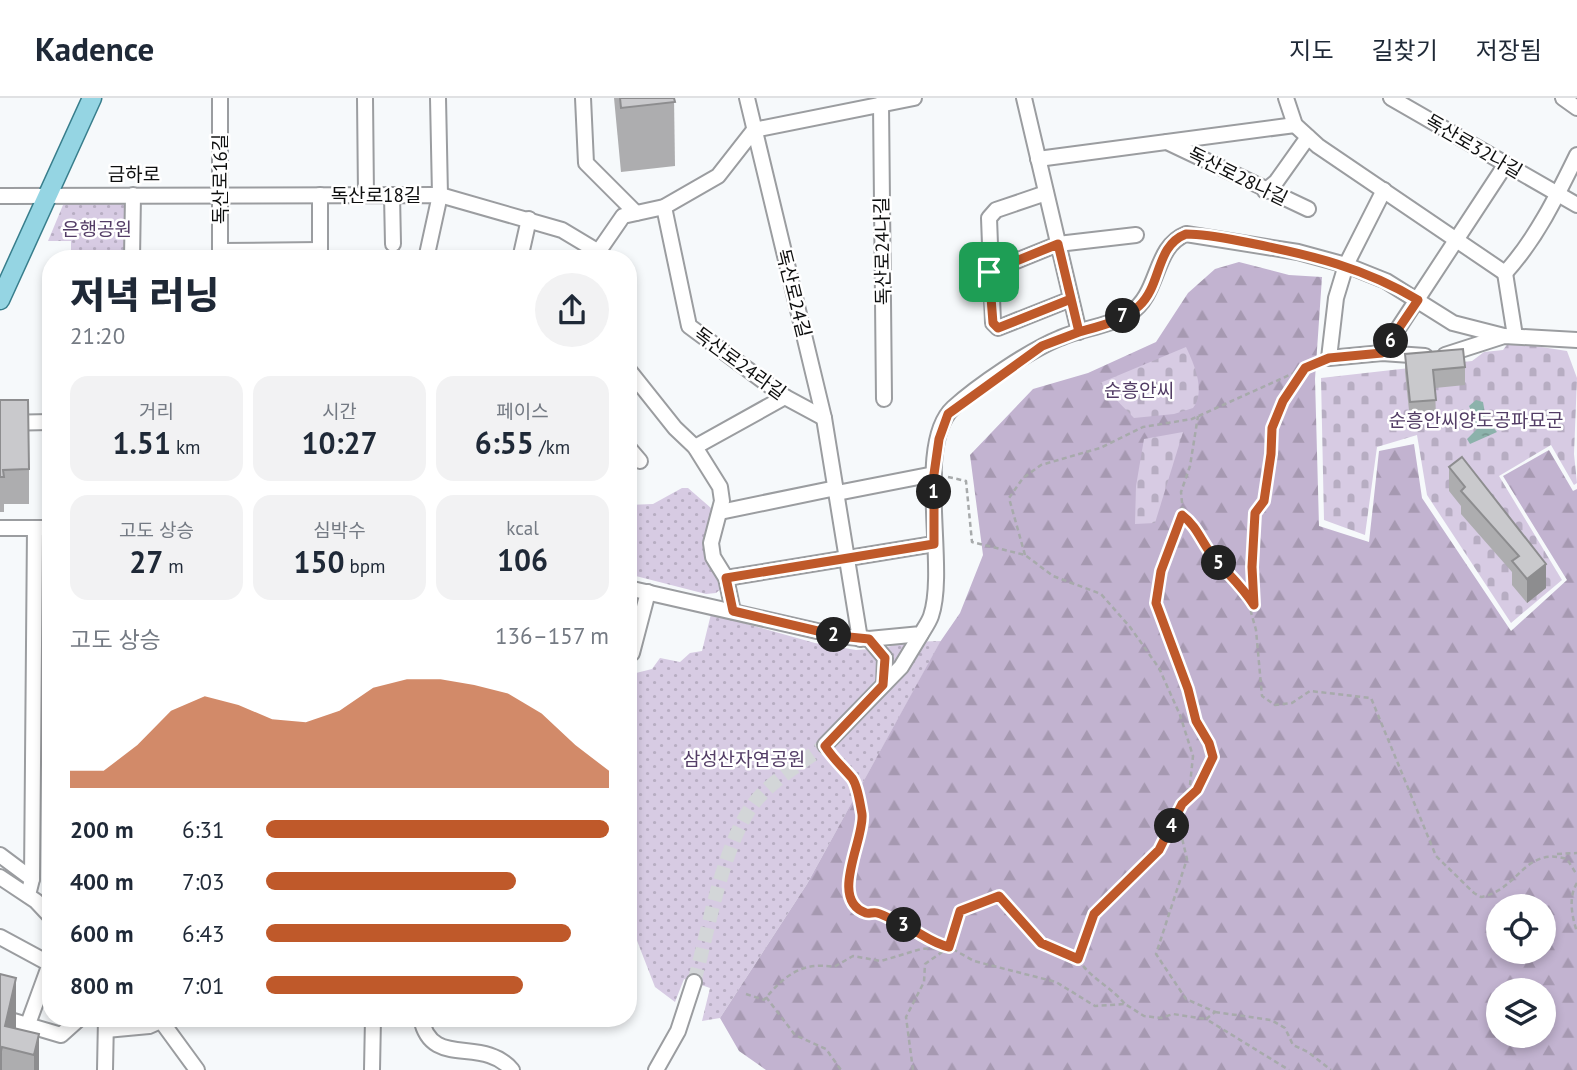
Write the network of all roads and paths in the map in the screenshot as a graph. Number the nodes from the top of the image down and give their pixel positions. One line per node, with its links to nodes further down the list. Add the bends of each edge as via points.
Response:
1 (92, 98): 32 (main road)
2 (219, 98): 26 (street, 독산로16길)
3 (365, 98): 28 (street)
4 (438, 98): 30 (street)
5 (583, 98): 36 (street, via 586,163)
6 (747, 98): 15 (street, 독산로24길)
7 (914, 98): 12 (street)
8 (1024, 98): 19 (street)
9 (1286, 98): 14 (street)
10 (1391, 98): 20 (street, 독산로32나길)
11 (1563, 98): 13 (street)
12 (881, 104): 15 (street); 63 (street, 독산로24나길)
13 (1577, 108)
14 (1295, 125): 16 (street); 17 (street, 독산로28나길)
15 (754, 130): 34 (street, via 718,176); 65 (street, 독산로24길)
16 (1308, 137): 21 (street); 22 (street)
17 (1167, 142): 19 (street, 독산로28나길); 22 (street, 독산로28나길)
18 (1577, 156): 24 (street)
19 (1038, 159): 23 (street)
20 (1506, 164): 24 (street, 독산로32나길); 39 (street)
21 (1384, 190): 39 (street); 49 (street)
22 (1265, 191): 35 (street, 독산로28나길)
23 (1046, 192): 41 (street); 50 (street, via 996,210 989,218)
24 (1558, 194): 33 (street, 독산로32나길); 51 (street)
25 (133, 195): 26 (street, 금하로); 32 (street, 금하로); 42 (street)
26 (220, 195): 27 (street, 독산로18길); 43 (street, 독산로16길)
27 (320, 195): 28 (street, 독산로18길); 44 (street)
28 (366, 195): 29 (street, 독산로18길)
29 (392, 195): 30 (street, 독산로18길); 40 (street)
30 (440, 195): 37 (street, 독산로18길); 45 (street)
31 (0, 196): 32 (street, 금하로)
32 (47, 196): 53 (main road)
33 (1577, 205)
34 (664, 207): 36 (street); 62 (street, 독산로24라길, via 689,326)
35 (1308, 209)
36 (636, 213): 48 (street, via 624,216)
37 (529, 219): 46 (street); 47 (street, 독산로18길, via 562,230)
38 (1136, 235): 41 (street)
39 (1456, 239): 51 (street); 54 (street)
40 (393, 244)
41 (1058, 244): 50 (street); 52 (street)
42 (132, 250)
43 (220, 250)
44 (320, 250)
45 (430, 250)
46 (522, 250)
47 (588, 250)
48 (599, 250)
49 (1346, 265): 54 (street); 55 (street, via 1298,252 1186,234 1168,247 1141,304 1109,323); 59 (street, via 1336,298)
50 (989, 272): 52 (street, via 991,312 998,328)
51 (1505, 273): 56 (street)
52 (1071, 299): 55 (street)
53 (0, 300)
54 (1418, 300): 56 (street, via 1453,323); 58 (street)
55 (1079, 332): 71 (street, via 1042,346 955,406 943,423)
56 (1510, 336): 57 (street); 58 (street, via 1441,355)
57 (1577, 340)
58 (1382, 353): 59 (street)
59 (1329, 358): 60 (path)
60 (1305, 368): 64 (path); 84 (path, via 1289,389 1272,428 1264,501 1255,513)
61 (637, 379): 68 (street)
62 (785, 397): 65 (street, 독산로24라길); 68 (street)
63 (884, 399)
64 (1198, 416): 74 (path, via 1181,492); 79 (path, via 1143,427 1100,449 1041,465 1023,478 1010,498)
65 (824, 418): 72 (street, 독산로24길)
66 (42, 422): 67 (street)
67 (0, 423)
68 (695, 447): 73 (street, via 720,487)
69 (637, 458): 70 (street)
70 (640, 461)
71 (934, 474): 72 (street); 78 (street); 79 (path, via 966,481 972,542)
72 (837, 491): 73 (street); 80 (street, 독산로24길)
73 (720, 512): 81 (street, via 711,543 713,557)
74 (1182, 515): 84 (path); 91 (path, via 1161,571 1156,603 1213,757 1197,790)
75 (0, 528): 76 (street)
76 (35, 528): 77 (street); 98 (street)
77 (42, 528)
78 (934, 544): 80 (street); 87 (street, via 935,591 931,616)
79 (1025, 555): 91 (path, via 1053,576 1101,594 1159,668 1193,756 1190,786)
80 (849, 559): 81 (street); 88 (street, 독산로24길)
81 (726, 578): 85 (street)
82 (637, 590): 83 (street)
83 (648, 592): 85 (street); 86 (street)
84 (1254, 605): 95 (path, via 1251,612 1262,696 1275,705 1292,703 1310,691 1371,698 1436,856 1474,893 1493,895 1538,857)
85 (733, 611): 88 (street)
86 (637, 634)
87 (920, 634): 88 (street); 89 (street, via 910,656)
88 (864, 639): 89 (street, 독산로24길, via 885,658)
89 (883, 685): 90 (street)
90 (825, 746): 104 (path, via 854,780 862,817 848,885 854,904 866,913 905,925 932,944)
91 (1182, 804): 92 (path)
92 (1177, 817): 106 (path, via 1159,850 1094,914); 112 (path, via 1187,859 1156,954 1186,999)
93 (1577, 853): 95 (path)
94 (0, 855): 98 (street)
95 (1553, 855): 96 (path, via 1567,859)
96 (1577, 875)
97 (0, 877): 100 (street)
98 (32, 879): 100 (street)
99 (1577, 883): 102 (path, via 1572,912)
100 (28, 895): 101 (street)
101 (42, 908)
102 (1577, 932)
103 (0, 937): 105 (street)
104 (949, 947): 106 (path, via 960,911 999,896 1041,943); 110 (path, via 921,949 881,961 853,956 834,967 816,964 785,975); 111 (path, via 974,961 1056,982 1095,1006); 128 (path, via 925,964 924,982 906,1017)
105 (42, 958)
106 (1078, 959): 111 (path, via 1090,977)
107 (694, 982): 126 (street, via 678,1031)
108 (42, 985): 115 (street)
109 (746, 994): 110 (path)
110 (766, 997): 127 (path, via 795,1035 826,1049)
111 (1125, 1004): 114 (path, via 1143,1016 1161,1018 1173,1013)
112 (1214, 1012): 114 (path); 130 (path, via 1271,1020 1284,1028 1293,1045)
113 (0, 1017): 115 (street)
114 (1206, 1019): 129 (path)
115 (28, 1024): 116 (street, via 61,1035)
116 (70, 1027)
117 (106, 1027): 121 (street)
118 (167, 1027): 123 (street)
119 (373, 1027): 124 (street)
120 (424, 1027): 125 (street, via 436,1046 449,1052 462,1049 498,1056)
121 (106, 1063): 122 (street)
122 (92, 1070)
123 (197, 1070)
124 (372, 1070)
125 (512, 1070)
126 (656, 1070)
127 (841, 1070)
128 (912, 1070)
129 (1290, 1070)
130 (1331, 1070)

